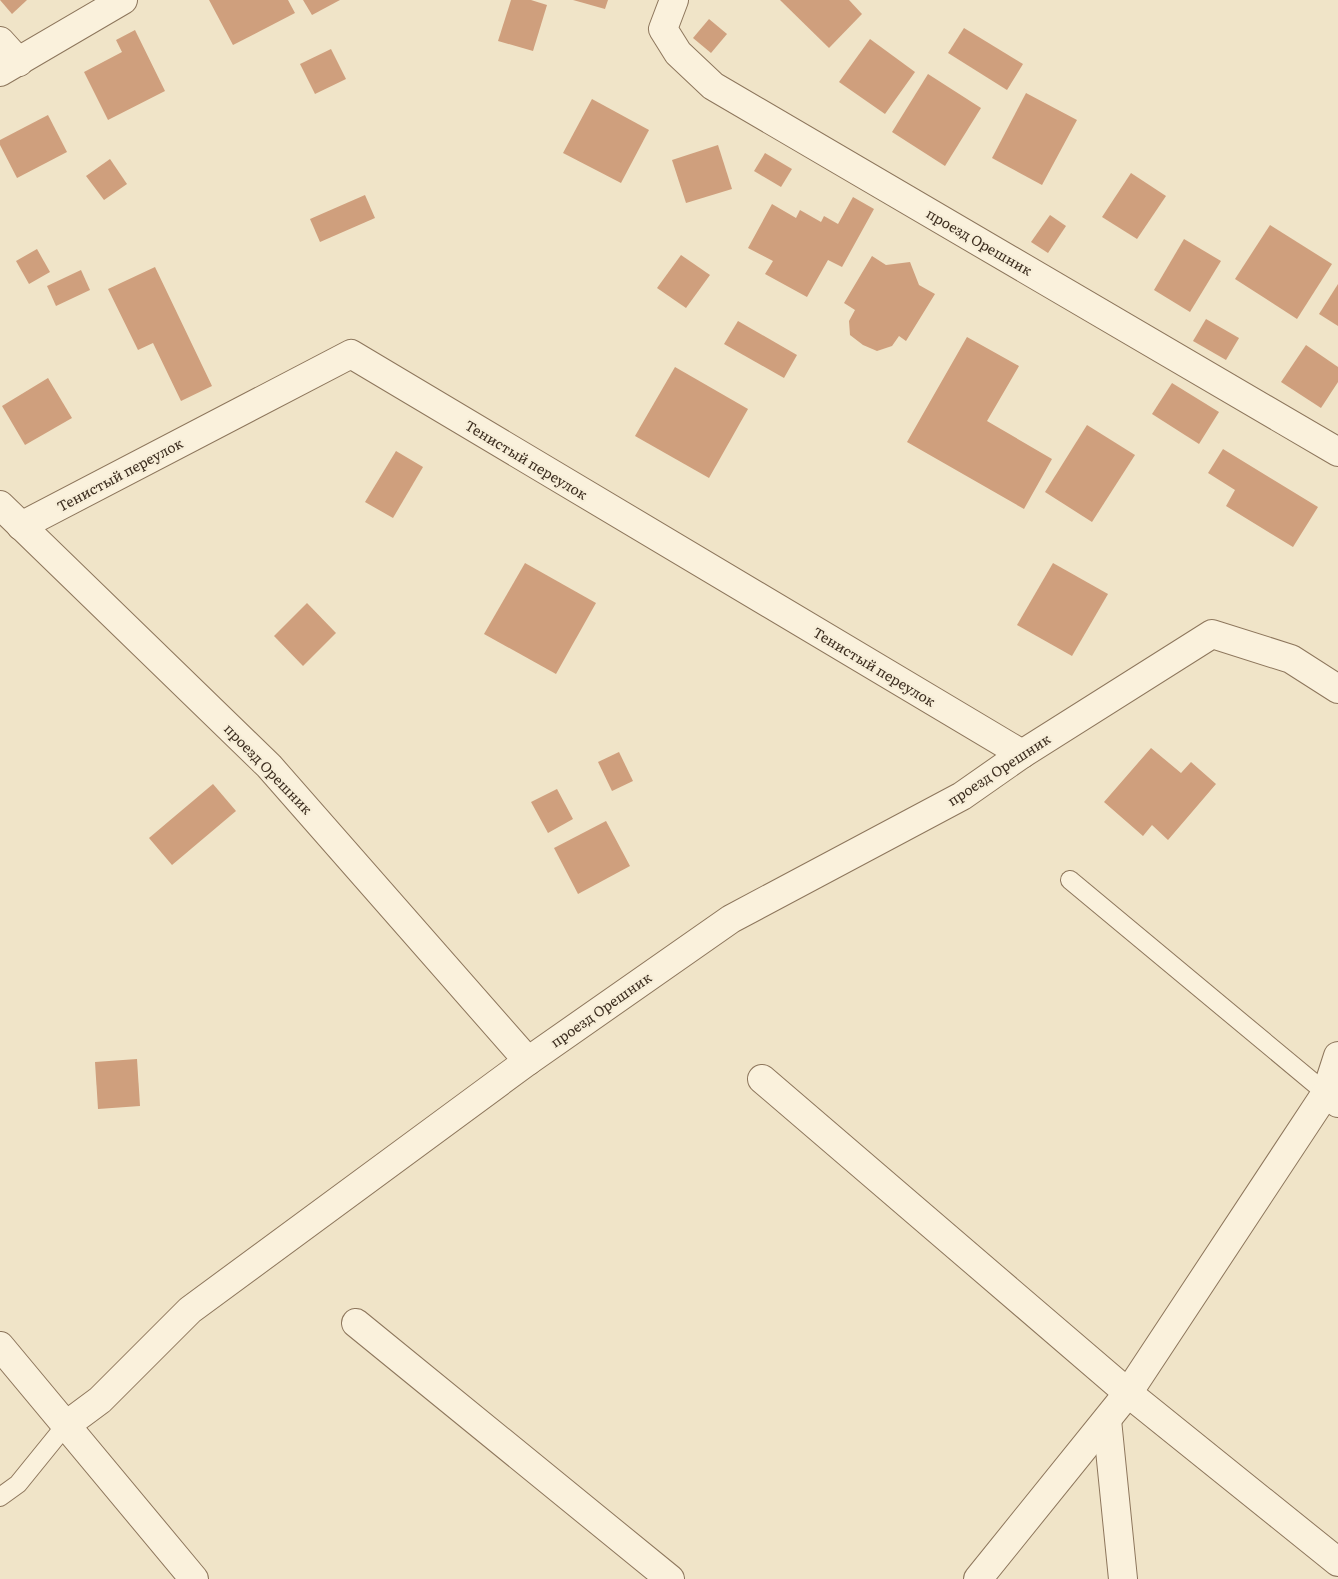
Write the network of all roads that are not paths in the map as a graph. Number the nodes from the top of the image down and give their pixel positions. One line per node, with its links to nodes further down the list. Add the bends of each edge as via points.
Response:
1 (123, 0): 4 (street)
2 (674, 0): 5 (street, проезд Орешник, via 663,29 678,53 713,86)
3 (0, 41): 4 (street)
4 (10, 67)
5 (1338, 452)
6 (0, 505): 7 (street, проезд Орешник)
7 (21, 526): 9 (street, Тенистый переулок, via 351,354); 12 (street, проезд Орешник, via 269,766)
8 (1338, 689): 9 (street, проезд Орешник, via 1291,658 1212,634)
9 (1022, 754): 12 (street, проезд Орешник, via 962,796 731,918)
10 (1070, 880): 14 (lane)
11 (1338, 1056): 14 (street)
12 (528, 1061): 19 (street, via 190,1310 100,1400)
13 (762, 1080): 17 (street)
14 (1332, 1098): 17 (street)
15 (356, 1323): 23 (street)
16 (0, 1346): 19 (street)
17 (1128, 1393): 18 (street); 21 (street)
18 (1107, 1420): 24 (street); 25 (street)
19 (66, 1426): 20 (lane, via 18,1484); 22 (street)
20 (0, 1497)
21 (1338, 1562)
22 (194, 1579)
23 (670, 1579)
24 (978, 1579)
25 (1123, 1579)

